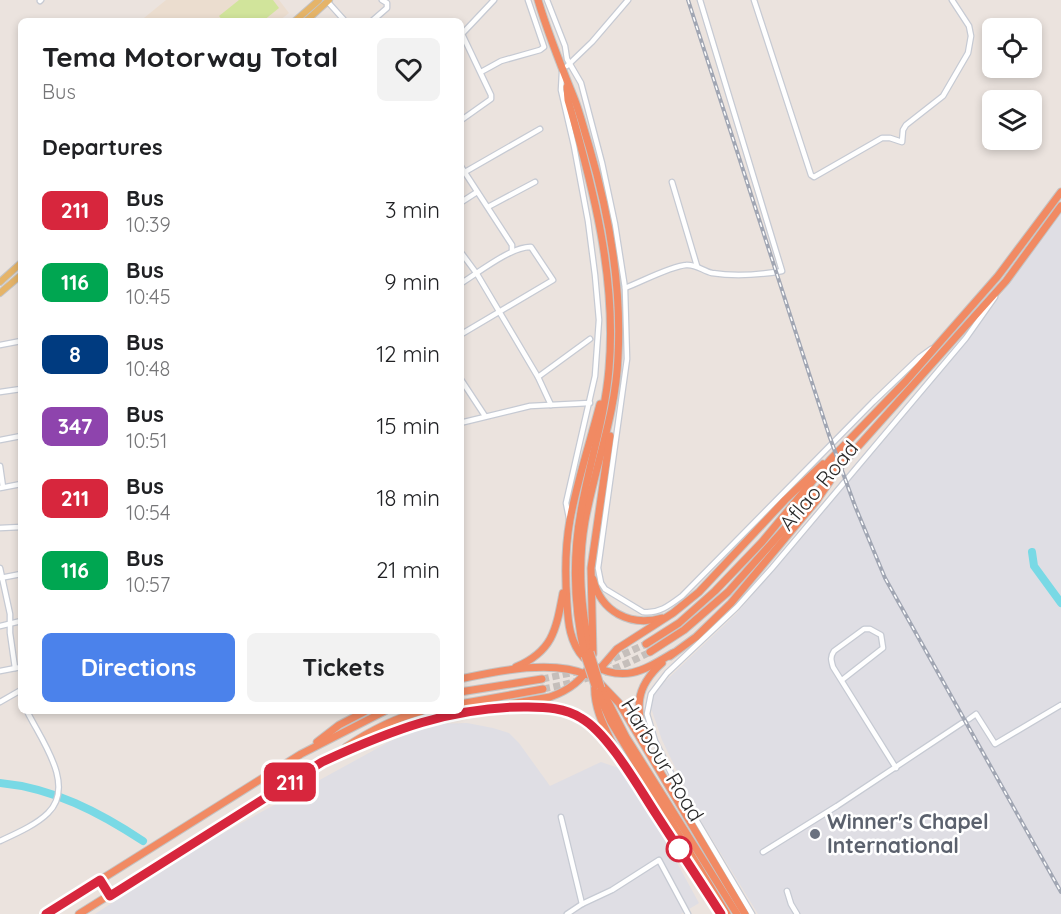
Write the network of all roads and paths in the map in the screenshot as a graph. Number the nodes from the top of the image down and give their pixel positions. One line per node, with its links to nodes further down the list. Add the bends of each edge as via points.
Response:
1 (319, 0): 12 (main road)
2 (382, 0): 15 (street, via 387,8)
3 (494, 0): 16 (street)
4 (528, 0): 20 (street, via 544,47)
5 (538, 0): 19 (highway)
6 (547, 0): 18 (street)
7 (628, 0): 18 (street)
8 (700, 0): 35 (street, via 782,271 726,275)
9 (754, 0): 10 (street, via 814,177 882,138 902,142 906,125 943,96 970,45 969,26)
10 (952, 0)
11 (328, 1): 13 (main road); 14 (street)
12 (298, 18)
13 (309, 18)
14 (342, 18)
15 (375, 18)
16 (464, 31)
17 (464, 40): 20 (street)
18 (569, 64): 19 (street); 41 (street, via 581,83 602,163)
19 (562, 70): 21 (highway); 54 (street, via 561,90 596,275 599,320)
20 (481, 72): 22 (street, via 491,99)
21 (567, 84): 49 (highway, via 598,216 610,303); 56 (highway, via 596,169 618,291)
22 (464, 118)
23 (540, 129): 24 (street)
24 (465, 172): 27 (street)
25 (535, 182): 31 (street)
26 (672, 182): 35 (street)
27 (477, 192): 29 (street); 31 (street)
28 (1061, 192): 47 (highway, Aflao Road, via 1015,256)
29 (464, 200)
30 (1061, 206): 38 (highway, Aflao Road)
31 (488, 207): 32 (street)
32 (512, 251): 36 (street); 43 (street, via 531,247 553,280)
33 (464, 256): 36 (street)
34 (18, 266): 39 (main road)
35 (697, 266): 41 (street, via 680,266)
36 (477, 274): 40 (street); 43 (street)
37 (18, 278): 42 (main road)
38 (1006, 281): 64 (highway, Aflao Road); 96 (street, Aflao Road, via 966,338 772,568 661,679)
39 (0, 282)
40 (464, 282)
41 (625, 288): 47 (street, Aflao Road, via 627,359 598,568 605,589 643,612 656,612 682,596 920,357)
42 (0, 293)
43 (498, 312): 44 (street); 50 (street)
44 (464, 333)
45 (590, 339): 50 (street)
46 (18, 342): 48 (street)
47 (939, 344): 62 (highway, Aflao Road)
48 (0, 345)
49 (610, 353): 61 (highway); 67 (highway)
50 (538, 377): 55 (street)
51 (464, 384): 57 (street)
52 (18, 389): 53 (street)
53 (0, 392)
54 (590, 403): 55 (street); 67 (street, via 566,503)
55 (551, 405): 57 (street)
56 (612, 412): 61 (highway); 70 (highway)
57 (485, 416): 58 (street)
58 (464, 422)
59 (18, 437): 60 (street)
60 (0, 441)
61 (598, 453): 116 (highway, Harbour Road, bridge, via 580,559 585,656 602,704)
62 (830, 460): 75 (highway, via 785,500 699,592); 79 (highway, Aflao Road, via 715,591 679,623)
63 (0, 466): 66 (street)
64 (835, 470): 80 (highway, Aflao Road, via 728,592 684,630); 81 (highway, via 817,500 731,603)
65 (18, 484): 66 (street)
66 (1, 487)
67 (570, 521): 74 (highway)
68 (18, 527): 69 (street)
69 (0, 528)
70 (591, 567): 75 (highway, via 602,601 612,611 634,621 650,621); 82 (highway, via 594,641)
71 (0, 568): 73 (street)
72 (18, 575): 73 (street)
73 (1, 578): 77 (street)
74 (565, 582): 82 (highway, via 572,639); 85 (highway, via 550,642 540,655)
75 (673, 613): 84 (highway, via 628,641)
76 (18, 622): 77 (street)
77 (10, 624): 78 (street); 83 (street)
78 (0, 626)
79 (646, 644)
80 (650, 652)
81 (673, 653): 84 (highway, via 642,671 625,675); 109 (highway, via 655,669 639,696 639,721)
82 (590, 664): 84 (highway); 87 (highway)
83 (18, 668): 86 (street)
84 (599, 669): 90 (highway)
85 (510, 670): 87 (highway, via 565,669); 88 (highway)
86 (0, 671)
87 (586, 673): 90 (highway); 99 (highway, via 562,693)
88 (464, 678)
89 (542, 679): 93 (highway)
90 (595, 679): 109 (highway, via 619,703); 110 (highway, via 596,705)
91 (842, 680): 91 (street, via 833,667 831,655 864,629 876,631 881,635 883,648); 112 (street)
92 (543, 688): 97 (highway)
93 (464, 691)
94 (18, 692): 95 (street)
95 (0, 702)
96 (648, 702): 129 (street, Harbour Road, via 648,723 668,768)
97 (464, 703)
98 (1061, 705): 106 (street, via 995,744 976,714)
99 (490, 707): 100 (highway); 110 (highway, via 567,711 582,718)
100 (464, 712)
101 (29, 714): 114 (street, via 57,771 55,804 47,814)
102 (360, 714): 108 (highway)
103 (379, 714): 108 (highway)
104 (409, 714): 111 (highway, via 372,730)
105 (453, 714): 111 (highway, via 389,732)
106 (969, 719)
107 (962, 723): 112 (street)
108 (301, 754): 117 (highway)
109 (649, 754): 128 (highway)
110 (621, 760): 125 (highway)
111 (322, 762): 119 (highway)
112 (896, 768): 115 (street)
113 (561, 817): 120 (street)
114 (0, 841)
115 (763, 852)
116 (710, 878): 126 (highway, Harbour Road); 127 (highway, Harbour Road)
117 (100, 880): 119 (highway); 121 (highway)
118 (787, 891): 130 (street)
119 (110, 896): 122 (highway)
120 (582, 904): 123 (street); 124 (street, via 659,860)
121 (46, 914)
122 (79, 914)
123 (567, 914)
124 (688, 914)
125 (721, 914)
126 (727, 914)
127 (737, 914)
128 (745, 914)
129 (752, 914)
130 (797, 914)

